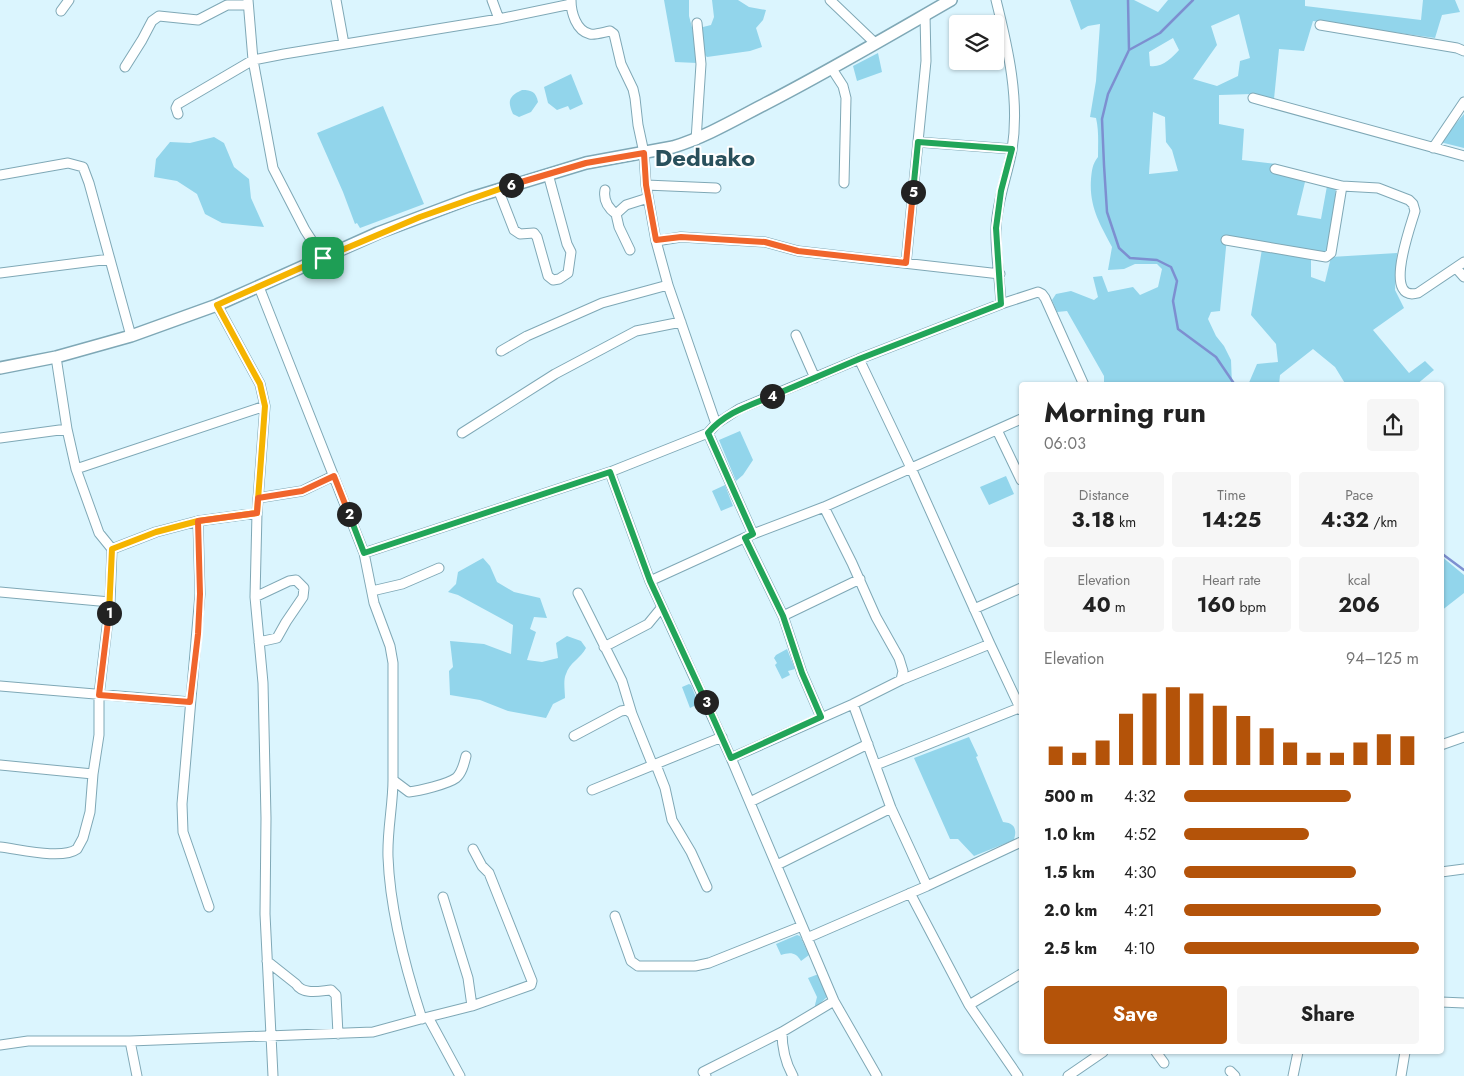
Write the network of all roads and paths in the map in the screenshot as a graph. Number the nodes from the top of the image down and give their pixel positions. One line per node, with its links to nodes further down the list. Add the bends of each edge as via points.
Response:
1 (69, 0): 9 (street)
2 (336, 0): 15 (street)
3 (492, 0): 11 (street)
4 (830, 0): 14 (street)
5 (951, 0): 10 (street)
6 (996, 0): 26 (street, via 1011,70 1015,107)
7 (248, 2): 17 (street); 18 (street, via 226,5 198,20 168,16 155,18)
8 (571, 2): 11 (street); 27 (street, via 574,20 588,34 610,31 614,34 621,64 633,89)
9 (61, 11)
10 (925, 15): 14 (street); 24 (street, via 926,50)
11 (499, 19): 15 (street)
12 (697, 22): 23 (street, via 701,64)
13 (1320, 25): 16 (street)
14 (875, 43): 19 (street)
15 (344, 44): 17 (street)
16 (1464, 50)
17 (253, 60): 22 (street, via 178,104); 43 (street, via 273,168)
18 (125, 67)
19 (832, 69): 23 (street); 32 (street, via 843,86 846,98)
20 (1253, 98): 25 (street)
21 (1464, 102): 25 (street)
22 (178, 114)
23 (696, 140): 27 (street)
24 (918, 142): 26 (street); 46 (street)
25 (1433, 148): 28 (street)
26 (1012, 149): 49 (street, via 996,228)
27 (644, 153): 30 (street, via 600,159); 33 (street)
28 (1464, 156)
29 (1275, 169): 34 (street)
30 (548, 174): 36 (street); 36 (street, via 571,252 568,273 558,279 548,276 537,237 514,230)
31 (0, 175): 44 (street, via 68,163 83,167)
32 (844, 183)
33 (646, 185): 35 (street); 38 (street)
34 (1342, 186): 41 (street, via 1331,254 1326,257); 47 (street, via 1378,188 1413,204 1415,211 1399,271 1402,286 1408,293 1418,293)
35 (716, 188)
36 (498, 189): 43 (street, via 411,220)
37 (605, 190): 39 (street, via 604,200)
38 (648, 198): 39 (street, via 626,205); 40 (street)
39 (616, 214): 42 (street)
40 (656, 240): 46 (street, via 681,237 765,242 798,251); 51 (street)
41 (1226, 240)
42 (630, 250)
43 (323, 258): 52 (street)
44 (110, 259): 48 (street); 57 (street)
45 (1464, 262): 47 (street)
46 (906, 263): 49 (street)
47 (1456, 268): 50 (street)
48 (0, 273)
49 (1000, 274): 53 (street)
50 (1464, 277)
51 (668, 285): 55 (street); 58 (street, via 602,303)
52 (259, 288): 54 (street); 75 (street)
53 (1001, 304): 60 (street); 63 (street, via 1035,292 1042,294)
54 (217, 305): 57 (street); 64 (street, via 260,384)
55 (680, 322): 66 (street); 69 (street, via 636,331 555,374)
56 (796, 335): 62 (street)
57 (131, 336): 59 (street)
58 (501, 351)
59 (56, 357): 61 (street); 67 (street)
60 (859, 359): 62 (street); 72 (street)
61 (0, 368)
62 (815, 378): 66 (street, via 740,409)
63 (1083, 382)
64 (265, 406): 73 (street); 77 (street)
65 (1019, 420): 68 (street)
66 (716, 424): 70 (street)
67 (67, 429): 71 (street); 73 (street)
68 (997, 430): 72 (street); 76 (street)
69 (462, 433)
70 (708, 433): 74 (street); 81 (street)
71 (0, 438)
72 (911, 468): 78 (street); 94 (street)
73 (76, 470): 82 (street, via 99,533)
74 (610, 472): 83 (street); 86 (street)
75 (334, 476): 77 (street, via 302,491); 83 (street)
76 (1019, 476)
77 (258, 498): 79 (street)
78 (824, 507): 81 (street); 85 (street)
79 (257, 513): 80 (street); 91 (street)
80 (198, 521): 82 (street, via 156,532); 102 (street, via 200,594)
81 (749, 536): 86 (street); 95 (street)
82 (112, 549): 92 (street)
83 (364, 553): 88 (street)
84 (438, 568): 88 (street, via 402,584)
85 (860, 579): 95 (street); 99 (street, via 899,658 903,671)
86 (650, 581): 93 (street)
87 (1019, 589): 94 (street)
88 (372, 591): 119 (street, via 393,663)
89 (0, 592): 92 (street)
90 (578, 594): 98 (street)
91 (255, 597): 96 (street); 96 (street, via 289,581 296,580 304,588 303,597 277,638)
92 (110, 602): 101 (street)
93 (662, 607): 98 (street, via 648,624); 109 (street)
94 (974, 609): 97 (street)
95 (783, 616): 107 (street)
96 (259, 642): 137 (street, via 263,692)
97 (990, 644): 99 (street); 104 (street)
98 (604, 647): 106 (street, via 622,681)
99 (901, 680): 103 (street)
100 (0, 686): 101 (street)
101 (99, 695): 102 (street); 118 (street, via 99,735)
102 (190, 702): 133 (street, via 182,804 184,832)
103 (853, 704): 107 (street); 111 (street)
104 (1019, 707)
105 (1019, 709): 117 (street)
106 (632, 714): 108 (street, via 627,710 621,711); 116 (street)
107 (821, 717): 114 (street)
108 (574, 736)
109 (722, 737): 114 (street); 116 (street)
110 (1464, 737): 112 (street)
111 (868, 744): 117 (street); 121 (street)
112 (1444, 744)
113 (466, 756): 119 (street, via 456,778 436,786 409,792)
114 (731, 758): 121 (street)
115 (0, 765): 118 (street)
116 (655, 765): 120 (street); 130 (street, via 665,788 672,820)
117 (876, 765): 122 (street)
118 (93, 774): 124 (street, via 90,812 77,849 66,853)
119 (393, 780): 144 (street, via 388,854 390,876 408,974)
120 (592, 790)
121 (750, 802): 126 (street)
122 (891, 808): 126 (street); 129 (street)
123 (1019, 846): 129 (street)
124 (0, 847)
125 (473, 849): 143 (street, via 488,873 532,981 527,987)
126 (777, 865): 135 (street)
127 (1464, 869): 128 (street)
128 (1444, 872)
129 (927, 886): 131 (street)
130 (707, 887)
131 (910, 893): 136 (street); 142 (street)
132 (443, 898): 143 (street, via 468,978)
133 (209, 907)
134 (615, 916): 135 (street, via 631,961 638,966 710,963)
135 (802, 926): 136 (street)
136 (807, 938): 139 (street)
137 (267, 961): 146 (street, via 299,990 334,992); 147 (street)
138 (1019, 975): 142 (street)
139 (834, 1001): 145 (street); 160 (street)
140 (1444, 1002): 141 (street)
141 (1464, 1003)
142 (969, 1005): 161 (street)
143 (472, 1006): 144 (street)
144 (425, 1018): 146 (street, via 373,1032); 157 (street)
145 (782, 1032): 158 (street, via 702,1072); 159 (street, via 783,1053)
146 (338, 1034): 147 (street)
147 (270, 1037): 148 (street); 156 (street)
148 (130, 1042): 149 (street, via 28,1041); 155 (street)
149 (0, 1045)
150 (1100, 1054): 162 (street)
151 (1157, 1054): 154 (street)
152 (1298, 1054): 163 (street)
153 (1405, 1054): 164 (street)
154 (1164, 1063)
155 (137, 1076)
156 (273, 1076)
157 (460, 1076)
158 (706, 1076)
159 (793, 1076)
160 (877, 1076)
161 (1018, 1076)
162 (1068, 1076)
163 (1293, 1076)
164 (1401, 1076)

